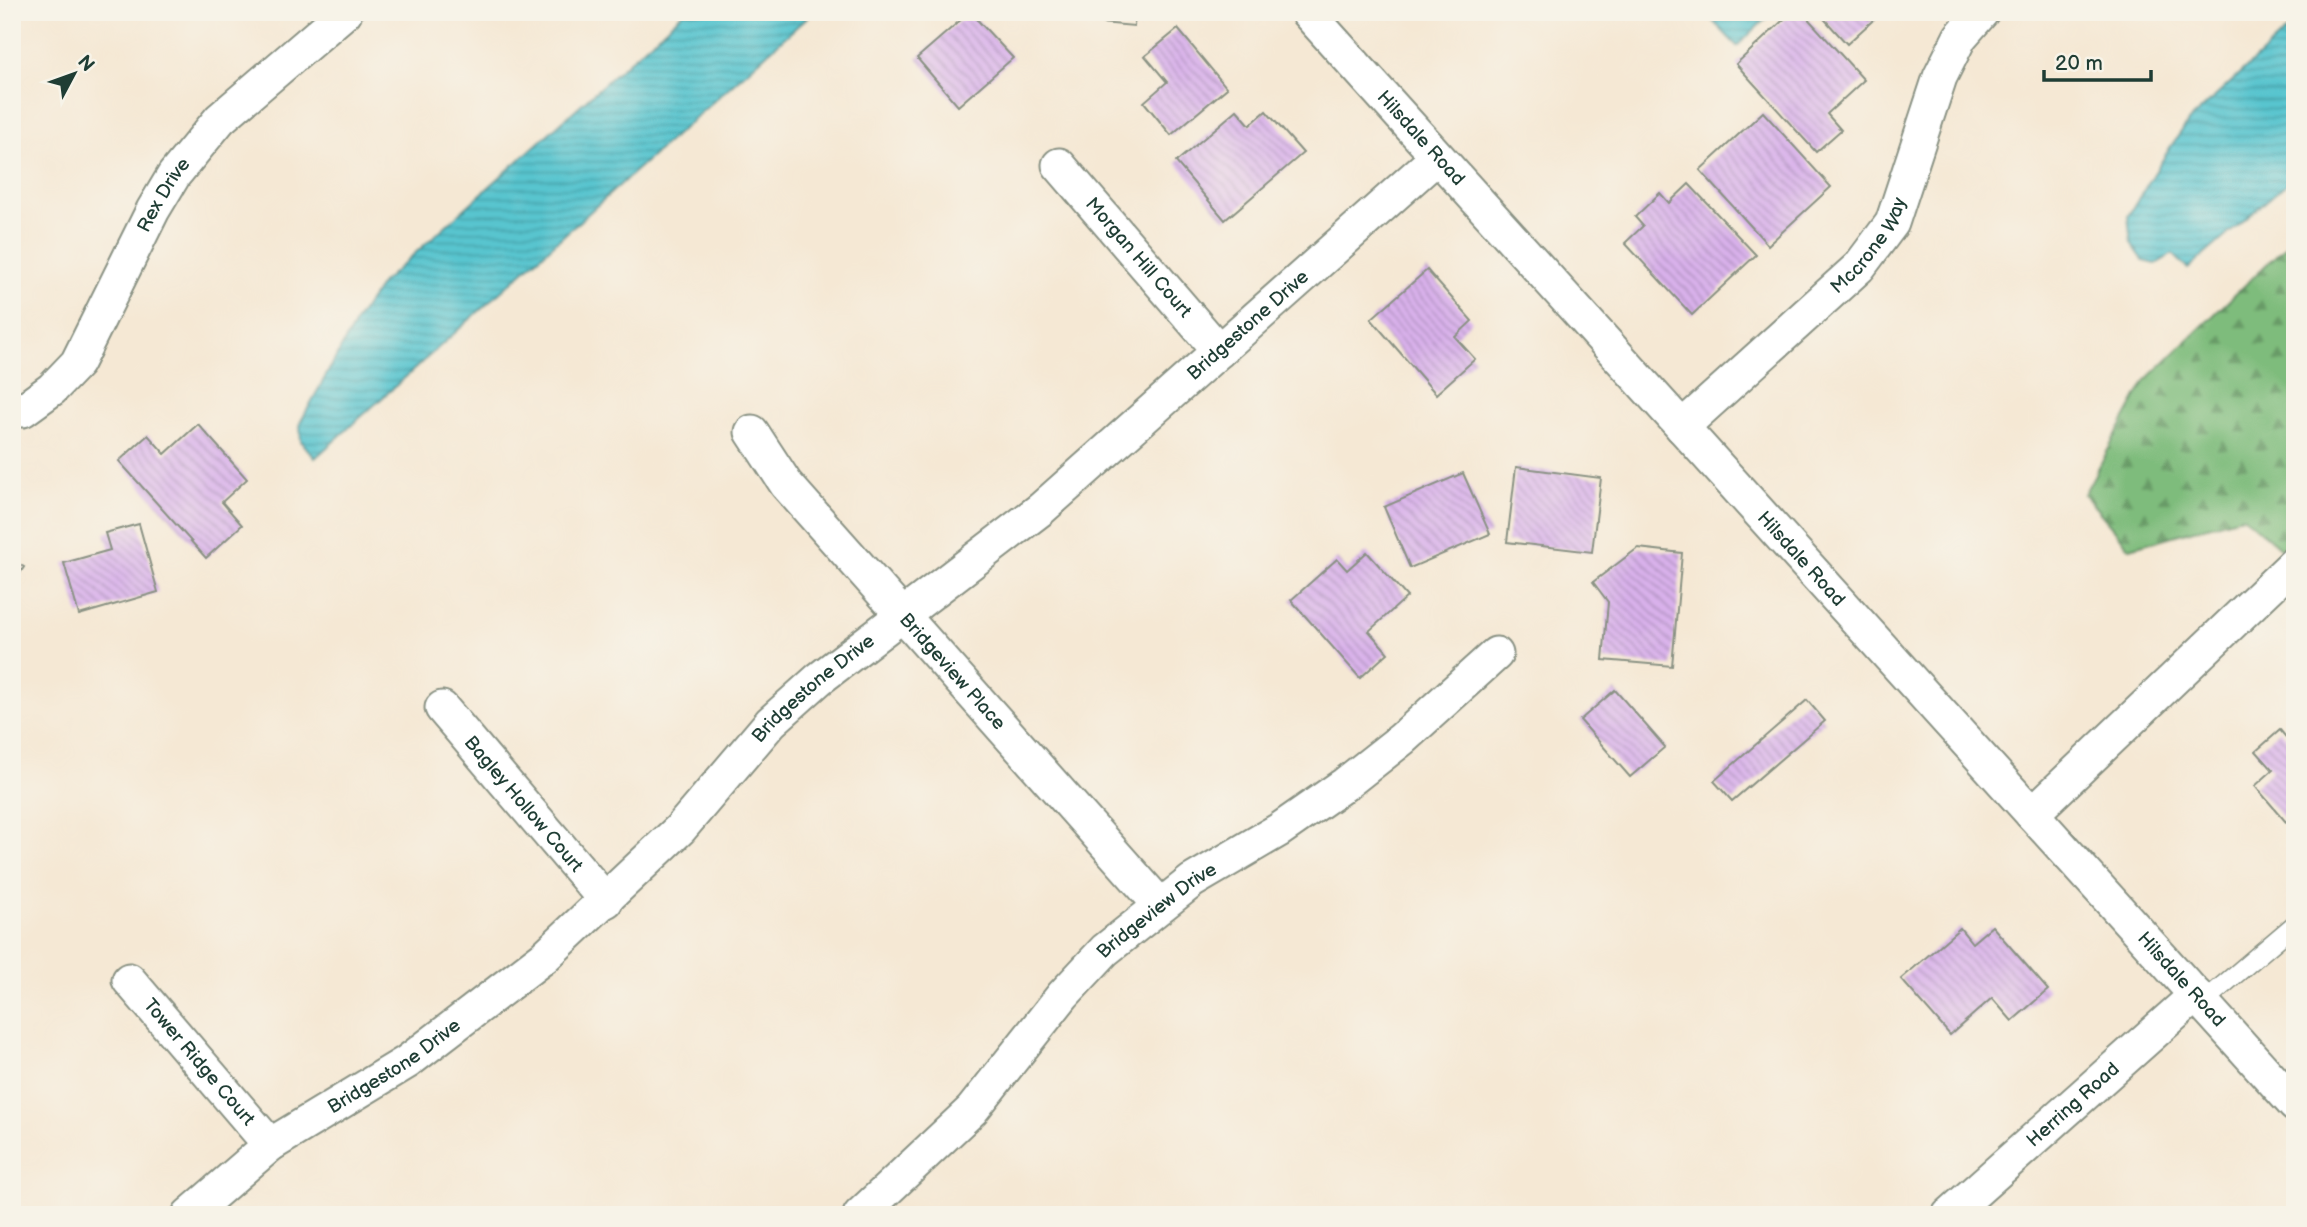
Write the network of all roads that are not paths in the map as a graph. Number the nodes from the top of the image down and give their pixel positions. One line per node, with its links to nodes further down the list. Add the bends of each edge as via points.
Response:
1 (345, 12): 7 (street, Rex Drive, via 220,119 174,175 77,363)
2 (1982, 12): 8 (street, Mccrone Way, via 1960,37 1940,77 1892,223 1879,244)
3 (1316, 15): 4 (street, Hilsdale Road)
4 (1436, 158): 6 (street, Bridgestone Drive); 8 (street, Hilsdale Road)
5 (1059, 165): 6 (street, Morgan Hill Court)
6 (1219, 351): 11 (street, Bridgestone Drive, via 1041,509)
7 (23, 410)
8 (1682, 427): 14 (street, Hilsdale Road)
9 (752, 432): 11 (street, Bridgeview Place, via 786,484)
10 (2295, 563): 14 (street)
11 (900, 615): 15 (street, Bridgestone Drive, via 771,722 680,829); 16 (street, Bridgeview Place)
12 (1496, 654): 16 (street, Bridgeview Drive, via 1345,784)
13 (442, 708): 15 (street, Bagley Hollow Court)
14 (2032, 814): 19 (street, Hilsdale Road)
15 (606, 901): 21 (street, Bridgestone Drive, via 544,957 407,1062)
16 (1160, 905): 23 (street, Bridgeview Drive, via 1105,950 1063,995 972,1110)
17 (2295, 924): 19 (lane)
18 (129, 980): 21 (street, Tower Ridge Court)
19 (2199, 999): 20 (street, Hilsdale Road); 24 (street, Herring Road)
20 (2295, 1105)
21 (270, 1145): 22 (street, Bridgestone Drive)
22 (189, 1215)
23 (860, 1215)
24 (1949, 1215)

